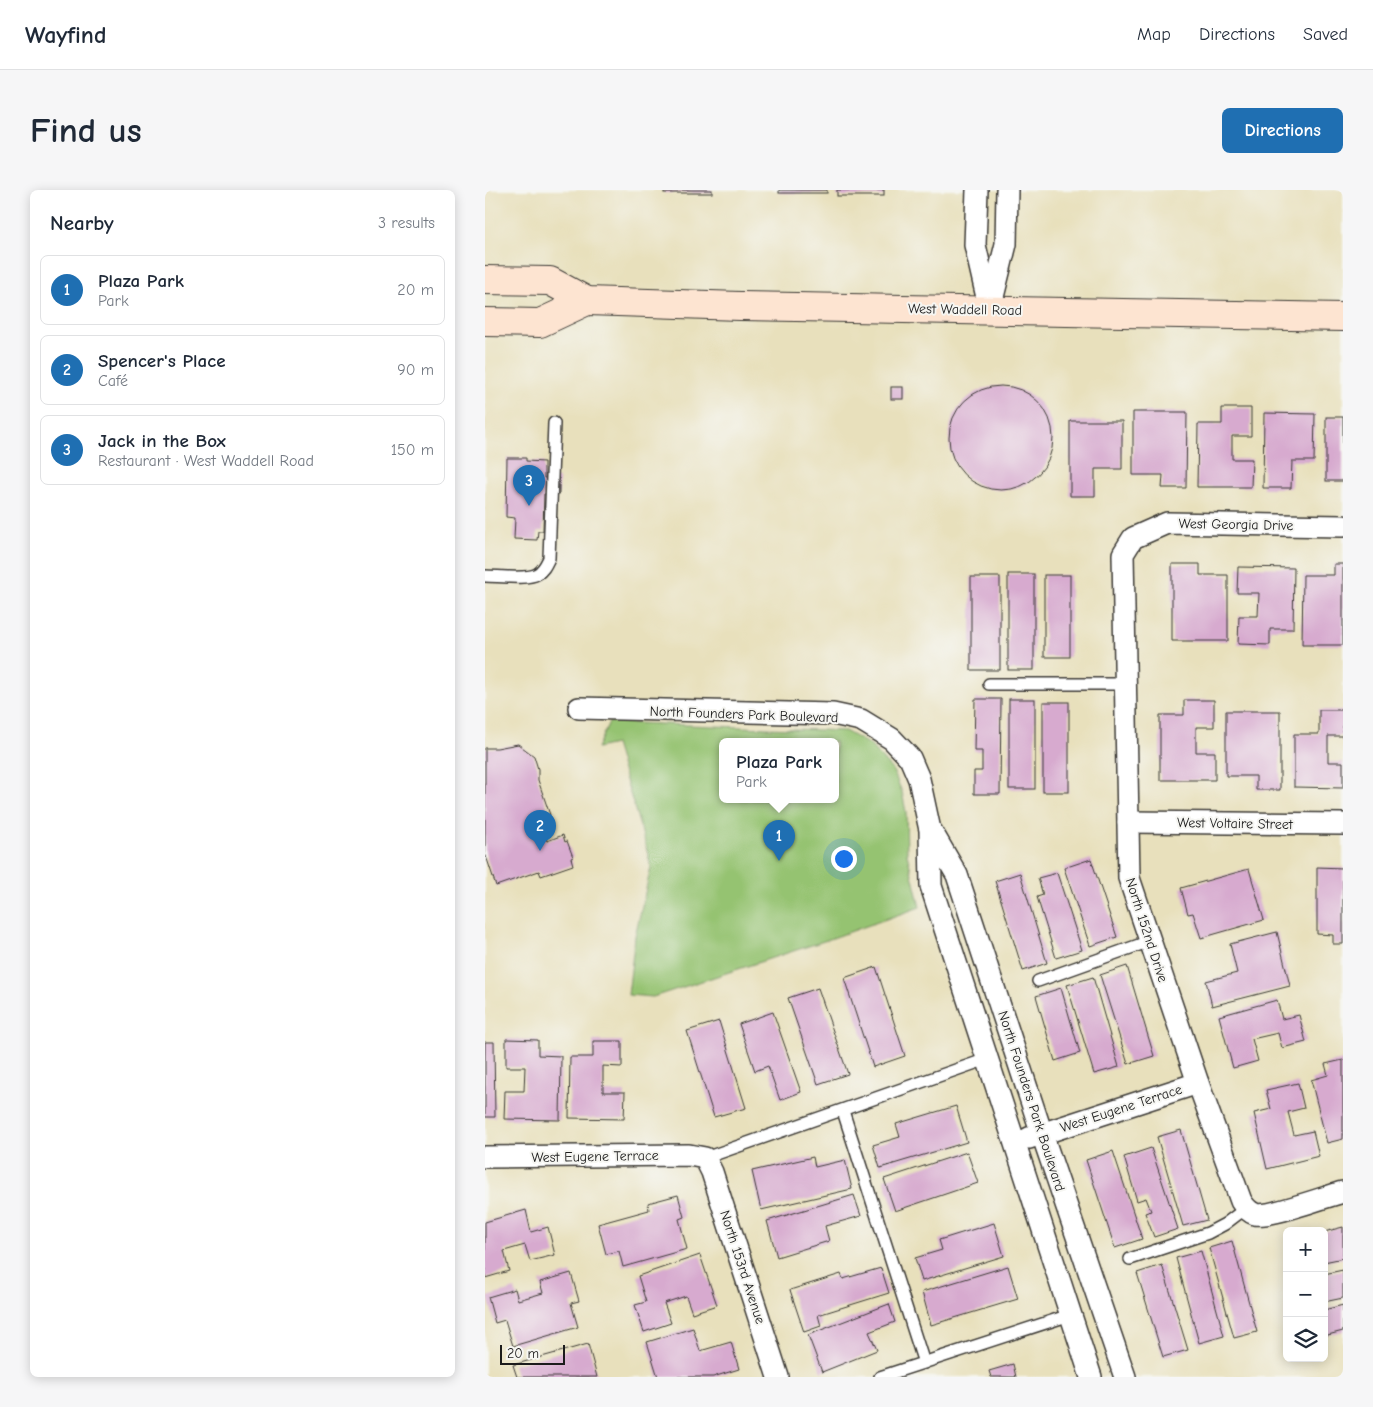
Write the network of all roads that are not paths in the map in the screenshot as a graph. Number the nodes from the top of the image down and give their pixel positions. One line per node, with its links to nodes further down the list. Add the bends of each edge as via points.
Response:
1 (977, 190): 5 (street, via 975,245)
2 (1007, 190): 5 (street, via 1006,244)
3 (485, 280): 4 (main road, West Waddell Road, via 550,281)
4 (587, 301): 5 (main road, West Waddell Road); 7 (main road, West Waddell Road, via 539,323)
5 (990, 310): 6 (main road, West Waddell Road)
6 (1343, 317)
7 (485, 322)
8 (554, 423): 11 (lane, via 549,558 538,574 530,577)
9 (1343, 526): 10 (street, West Georgia Drive, via 1167,523)
10 (1133, 538): 13 (street, North 152nd Drive, via 1123,554)
11 (485, 576)
12 (989, 684): 13 (lane)
13 (1125, 684): 15 (street, North 152nd Drive)
14 (579, 708): 17 (street, North Founders Park Boulevard, via 833,714 861,720 892,739 910,758 919,779)
15 (1128, 822): 16 (street, West Voltaire Street); 18 (street, North 152nd Drive, via 1129,878)
16 (1343, 824)
17 (930, 830): 20 (street, North Founders Park Boulevard, via 931,886); 23 (street, North Founders Park Boulevard, via 957,875)
18 (1150, 942): 19 (lane); 21 (street, North 152nd Drive)
19 (1038, 981)
20 (987, 1060): 22 (lane); 24 (street, North Founders Park Boulevard)
21 (1198, 1083): 23 (street, West Eugene Terrace); 28 (street, North 152nd Drive, via 1241,1201)
22 (843, 1111): 26 (lane); 31 (lane)
23 (1041, 1134): 24 (street, West Eugene Terrace); 35 (street, North Founders Park Boulevard)
24 (1014, 1142): 30 (street, North Founders Park Boulevard)
25 (485, 1157): 26 (street, West Eugene Terrace, via 689,1154)
26 (705, 1158): 32 (street, North 153rd Avenue)
27 (1343, 1192): 28 (street, via 1274,1212)
28 (1251, 1211): 29 (lane, via 1208,1233)
29 (1130, 1258)
30 (1069, 1315): 31 (lane); 34 (street, North Founders Park Boulevard)
31 (924, 1362): 33 (lane)
32 (778, 1377)
33 (880, 1377)
34 (1091, 1377)
35 (1125, 1377)

